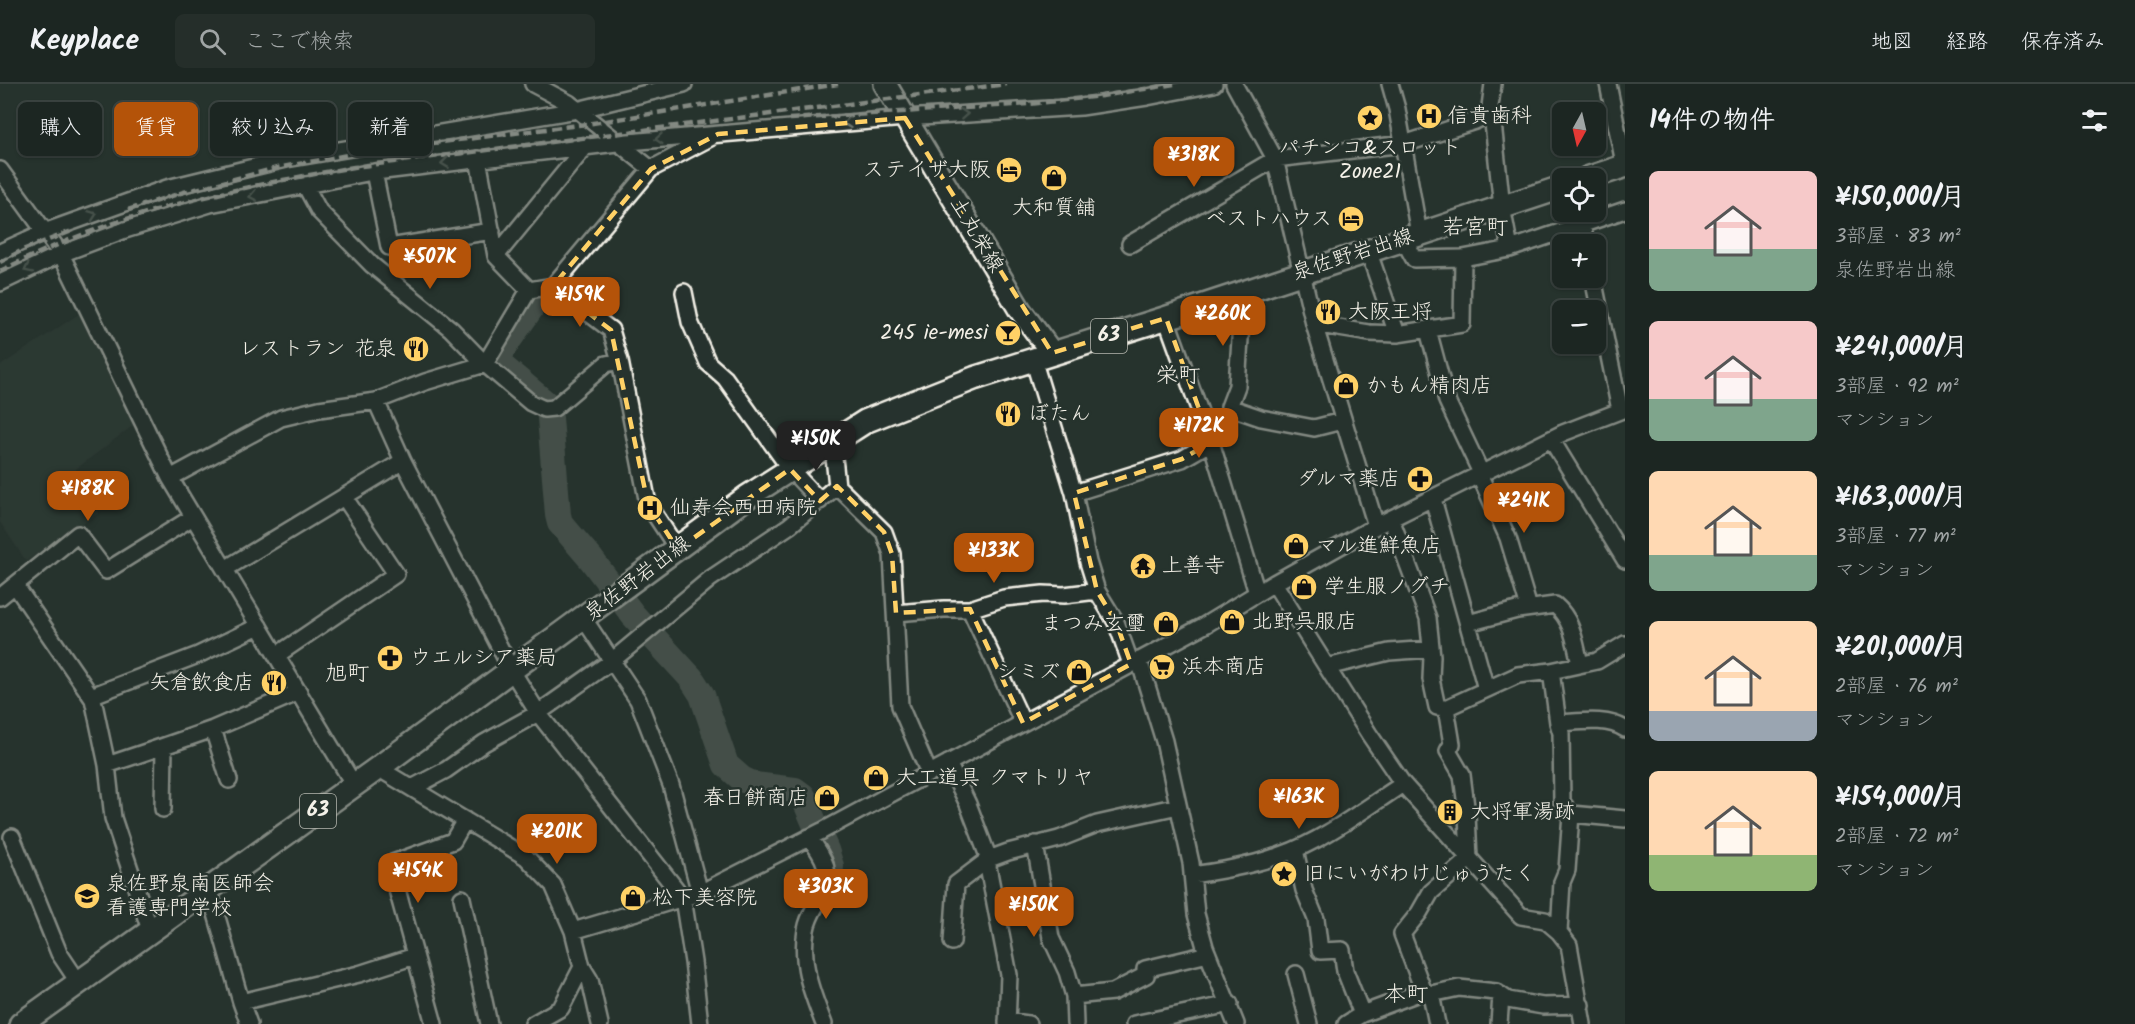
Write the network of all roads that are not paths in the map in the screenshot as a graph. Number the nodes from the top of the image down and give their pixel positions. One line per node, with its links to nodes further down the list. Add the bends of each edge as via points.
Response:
1 (533, 84): 9 (street)
2 (684, 84): 9 (street)
3 (885, 84): 11 (main road, 土丸栄線)
4 (1214, 84): 11 (street, one-way to 4, via 1081,107)
5 (1234, 84): 17 (street)
6 (1390, 84): 14 (street)
7 (1493, 84): 10 (street)
8 (1608, 84): 18 (street)
9 (577, 110): 13 (street); 29 (street, one-way to 9, via 167,188 286,159)
10 (1489, 114): 14 (street); 25 (street)
11 (905, 118): 12 (street, one-way to 12); 52 (main road, 土丸栄線, via 1020,310)
12 (718, 134): 13 (street, one-way to 13); 19 (street)
13 (617, 143): 15 (street); 19 (street)
14 (1404, 144): 17 (street); 31 (street)
15 (586, 146): 16 (street); 38 (street)
16 (478, 159): 21 (street, one-way to 21); 28 (street)
17 (1275, 159): 32 (street); 41 (street)
18 (1625, 167): 22 (main road)
19 (651, 169): 43 (street)
20 (0, 170): 29 (street)
21 (374, 172): 23 (street); 33 (street)
22 (1606, 173)
23 (305, 185): 37 (street, one-way to 37, via 210,204); 40 (street, via 319,211)
24 (1552, 191): 25 (main road, 泉佐野岩出線 / 63)
25 (1502, 207): 31 (main road, 泉佐野岩出線 / 63); 34 (street)
26 (1625, 210): 27 (street)
27 (1582, 224): 30 (street); 34 (street)
28 (492, 231): 33 (street); 38 (street)
29 (44, 232): 36 (street); 37 (street)
30 (1584, 234)
31 (1411, 236): 35 (main road, 泉佐野岩出線 / 63); 39 (street, via 1414,259)
32 (1130, 244)
33 (389, 247): 40 (street)
34 (1510, 249): 39 (street)
35 (1368, 250): 41 (main road, 泉佐野岩出線 / 63); 51 (street)
36 (0, 252)
37 (61, 254): 42 (street, one-way to 42); 64 (street)
38 (496, 256): 45 (street)
39 (1463, 258): 50 (street, via 1462,324)
40 (372, 266): 54 (street, via 451,328)
41 (1301, 272): 47 (main road, 泉佐野岩出線 / 63); 49 (street)
42 (0, 283)
43 (553, 286): 45 (street); 53 (street, via 611,330)
44 (1595, 288): 56 (street)
45 (529, 291): 54 (street)
46 (684, 292): 62 (street, via 690,322 708,363 725,378)
47 (1243, 292): 48 (main road, 泉佐野岩出線 / 63); 57 (street, via 1237,386 1229,407 1314,429)
48 (1166, 318): 52 (main road, 泉佐野岩出線 / 63); 59 (street)
49 (1314, 324): 51 (street); 57 (street)
50 (1428, 330): 51 (street); 63 (street, via 1447,401)
51 (1397, 334)
52 (1042, 356): 60 (main road, 泉佐野岩出線 / 63, via 879,415); 66 (street)
53 (620, 361): 54 (street, via 606,364 549,408 531,403); 73 (street, via 648,504 670,539)
54 (485, 364): 55 (street)
55 (376, 401): 61 (street); 64 (street, via 281,418)
56 (1623, 410): 58 (street)
57 (1342, 421): 72 (street)
58 (1551, 439): 63 (street); 74 (street)
59 (1211, 442): 66 (street, via 1182,459); 79 (street)
60 (825, 447): 62 (main road, 泉佐野岩出線 / 63); 65 (street, via 834,457)
61 (403, 461): 67 (street); 94 (street)
62 (790, 469): 69 (street); 73 (main road, 泉佐野岩出線 / 63)
63 (1481, 475): 68 (street); 81 (street, via 1508,538)
64 (170, 478): 70 (street)
65 (837, 486): 69 (street); 83 (street, via 884,532 892,554)
66 (1074, 493): 78 (street)
67 (344, 497): 75 (street); 89 (street, via 396,574)
68 (1433, 499): 71 (street); 85 (street)
69 (820, 501): 90 (street, via 710,579)
70 (193, 517): 75 (street); 77 (street, via 106,571 78,534)
71 (1393, 518): 72 (street); 88 (street, via 1428,618)
72 (1376, 526): 76 (street)
73 (681, 547): 84 (main road, 泉佐野岩出線 / 63)
74 (1625, 560)
75 (225, 569): 86 (street)
76 (1274, 582): 79 (street); 93 (street)
77 (15, 585): 80 (street); 98 (street)
78 (1096, 591): 82 (street, via 1004,598); 91 (street)
79 (1257, 592): 91 (street)
80 (0, 597)
81 (1529, 608): 85 (street); 92 (street, via 1555,605 1563,612 1570,623)
82 (970, 609): 83 (street); 101 (street)
83 (896, 613): 109 (street, via 900,706)
84 (584, 619): 90 (street); 94 (main road, 泉佐野岩出線 / 63)
85 (1468, 623): 96 (street)
86 (259, 626): 89 (street); 98 (street, via 198,655)
87 (1625, 644): 92 (street, via 1597,661)
88 (1431, 649): 93 (street, via 1389,652); 99 (street, via 1431,679 1437,707)
89 (277, 655): 97 (street)
90 (613, 660): 100 (street); 127 (street, via 638,700 672,785)
91 (1135, 662): 101 (street); 114 (street, via 1164,741)
92 (1580, 664): 95 (street)
93 (1327, 667): 111 (street)
94 (512, 671): 100 (street); 108 (main road, 泉佐野岩出線 / 63)
95 (1551, 671): 96 (street, via 1518,675); 102 (street)
96 (1486, 689): 99 (street)
97 (298, 692): 103 (street); 112 (street)
98 (91, 696): 107 (street)
99 (1446, 708): 123 (street, via 1452,744 1448,751 1462,775)
100 (538, 713): 113 (street); 129 (street)
101 (1023, 723): 106 (street)
102 (1558, 723): 104 (street, via 1600,722); 116 (street, via 1562,802)
103 (213, 729): 105 (street); 110 (street)
104 (1625, 729)
105 (164, 746): 107 (street); 115 (street)
106 (948, 763): 109 (street); 124 (street)
107 (107, 765): 130 (street, via 113,819)
108 (378, 768): 112 (main road, 泉佐野岩出線 / 63); 113 (street)
109 (929, 773): 119 (street)
110 (229, 780)
111 (1403, 784): 122 (street); 123 (street)
112 (354, 785): 126 (main road, 泉佐野岩出線 / 63)
113 (412, 788): 118 (street)
114 (1178, 806): 121 (street, via 1097,824); 125 (street)
115 (164, 809)
116 (1570, 814): 117 (street); 132 (street)
117 (1625, 819)
118 (465, 820): 131 (street, via 526,857 553,885); 135 (street, via 453,842 390,864)
119 (815, 834): 127 (street); 154 (street, via 827,866 826,879 806,929 804,954 813,997)
120 (12, 837): 138 (street, via 59,953)
121 (1035, 844): 124 (street); 141 (street, via 1051,938)
122 (1295, 850): 125 (street, via 1232,870); 145 (street, via 1304,890 1316,919 1320,951 1342,950 1345,971)
123 (1469, 859): 132 (street, via 1521,916 1545,920); 139 (street, via 1431,892 1402,934)
124 (989, 860): 133 (street, via 956,884); 146 (street, via 1009,975)
125 (1192, 875): 134 (street, via 1196,914)
126 (209, 889): 130 (main road, 泉佐野岩出線 / 63); 142 (street)
127 (700, 893): 129 (street)
128 (462, 898): 150 (street)
129 (683, 898): 131 (street); 153 (street)
130 (150, 930): 138 (main road, 泉佐野岩出線 / 63)
131 (573, 931): 136 (street)
132 (1559, 932): 144 (street, via 1569,945)
133 (952, 942)
134 (1208, 954): 141 (street, via 1145,969 1146,975 1113,992); 143 (street)
135 (415, 956): 142 (street, via 359,974); 149 (street)
136 (582, 967): 151 (street, via 561,1008); 152 (street, via 590,980)
137 (1296, 974): 159 (street)
138 (79, 983): 147 (main road, 泉佐野岩出線 / 63)
139 (1428, 992): 140 (street, via 1459,988); 145 (street); 161 (street)
140 (1501, 995): 144 (street, via 1508,1000 1544,1005); 162 (street)
141 (1074, 996): 156 (street)
142 (241, 1002): 148 (street)
143 (1230, 1004): 157 (street); 158 (street)
144 (1581, 1005): 163 (street)
145 (1362, 1014): 160 (street)
146 (1007, 1023): 155 (street)
147 (21, 1024)
148 (249, 1024)
149 (434, 1024)
150 (489, 1024)
151 (533, 1024)
152 (600, 1024)
153 (700, 1024)
154 (824, 1024)
155 (1028, 1024)
156 (1076, 1024)
157 (1134, 1024)
158 (1236, 1024)
159 (1309, 1024)
160 (1346, 1024)
161 (1437, 1024)
162 (1499, 1024)
163 (1583, 1024)

